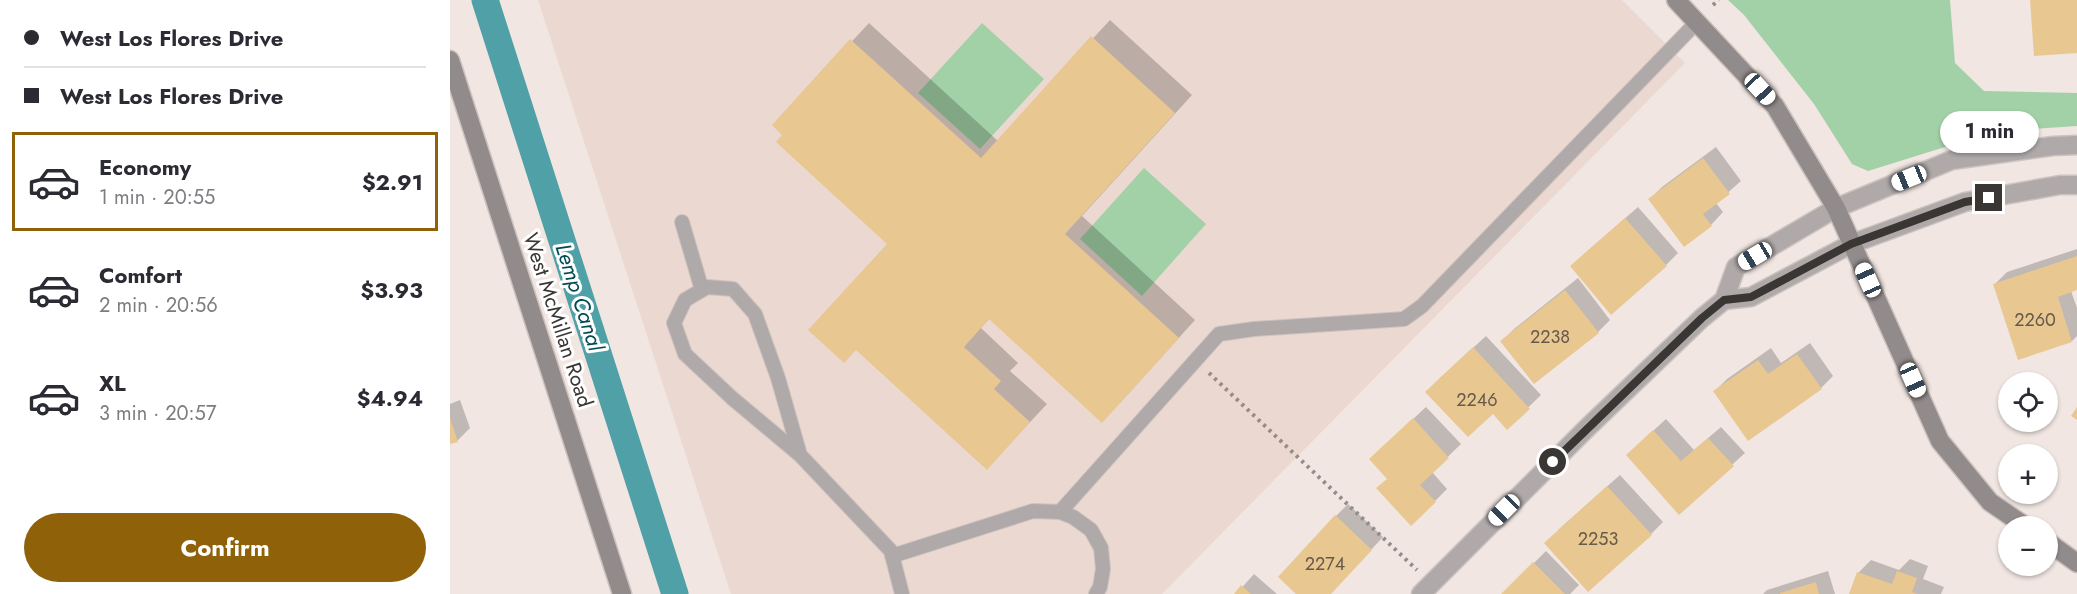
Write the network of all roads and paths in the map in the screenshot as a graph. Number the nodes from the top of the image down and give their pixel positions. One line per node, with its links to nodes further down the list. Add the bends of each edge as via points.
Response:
1 (1676, 0): 4 (street)
2 (1719, 0): 3 (path)
3 (1713, 5)
4 (1697, 22): 8 (street, via 1775,106); 13 (lane, via 1422,306 1404,319 1219,334)
5 (450, 60): 21 (street, West McMillan Road)
6 (2077, 145): 8 (street, via 1952,160)
7 (2077, 185): 10 (street, via 1965,202)
8 (1836, 208): 10 (street); 12 (street, via 1736,267)
9 (682, 222): 11 (lane)
10 (1851, 244): 12 (street, via 1751,297); 16 (street, via 1940,441 1990,502)
11 (702, 290): 14 (lane, via 733,289 755,314); 14 (lane, via 685,300 674,323 685,354)
12 (1724, 300): 20 (street, via 1586,429)
13 (1195, 361): 15 (lane); 20 (path, via 1416,568)
14 (800, 455): 18 (lane)
15 (1060, 512): 18 (lane, via 1033,511); 23 (lane, via 1091,530 1101,548 1103,570)
16 (2010, 516)
17 (2058, 549): 19 (street)
18 (892, 556): 22 (lane)
19 (2077, 563)
20 (1422, 593)
21 (622, 594)
22 (902, 594)
23 (1096, 594)

